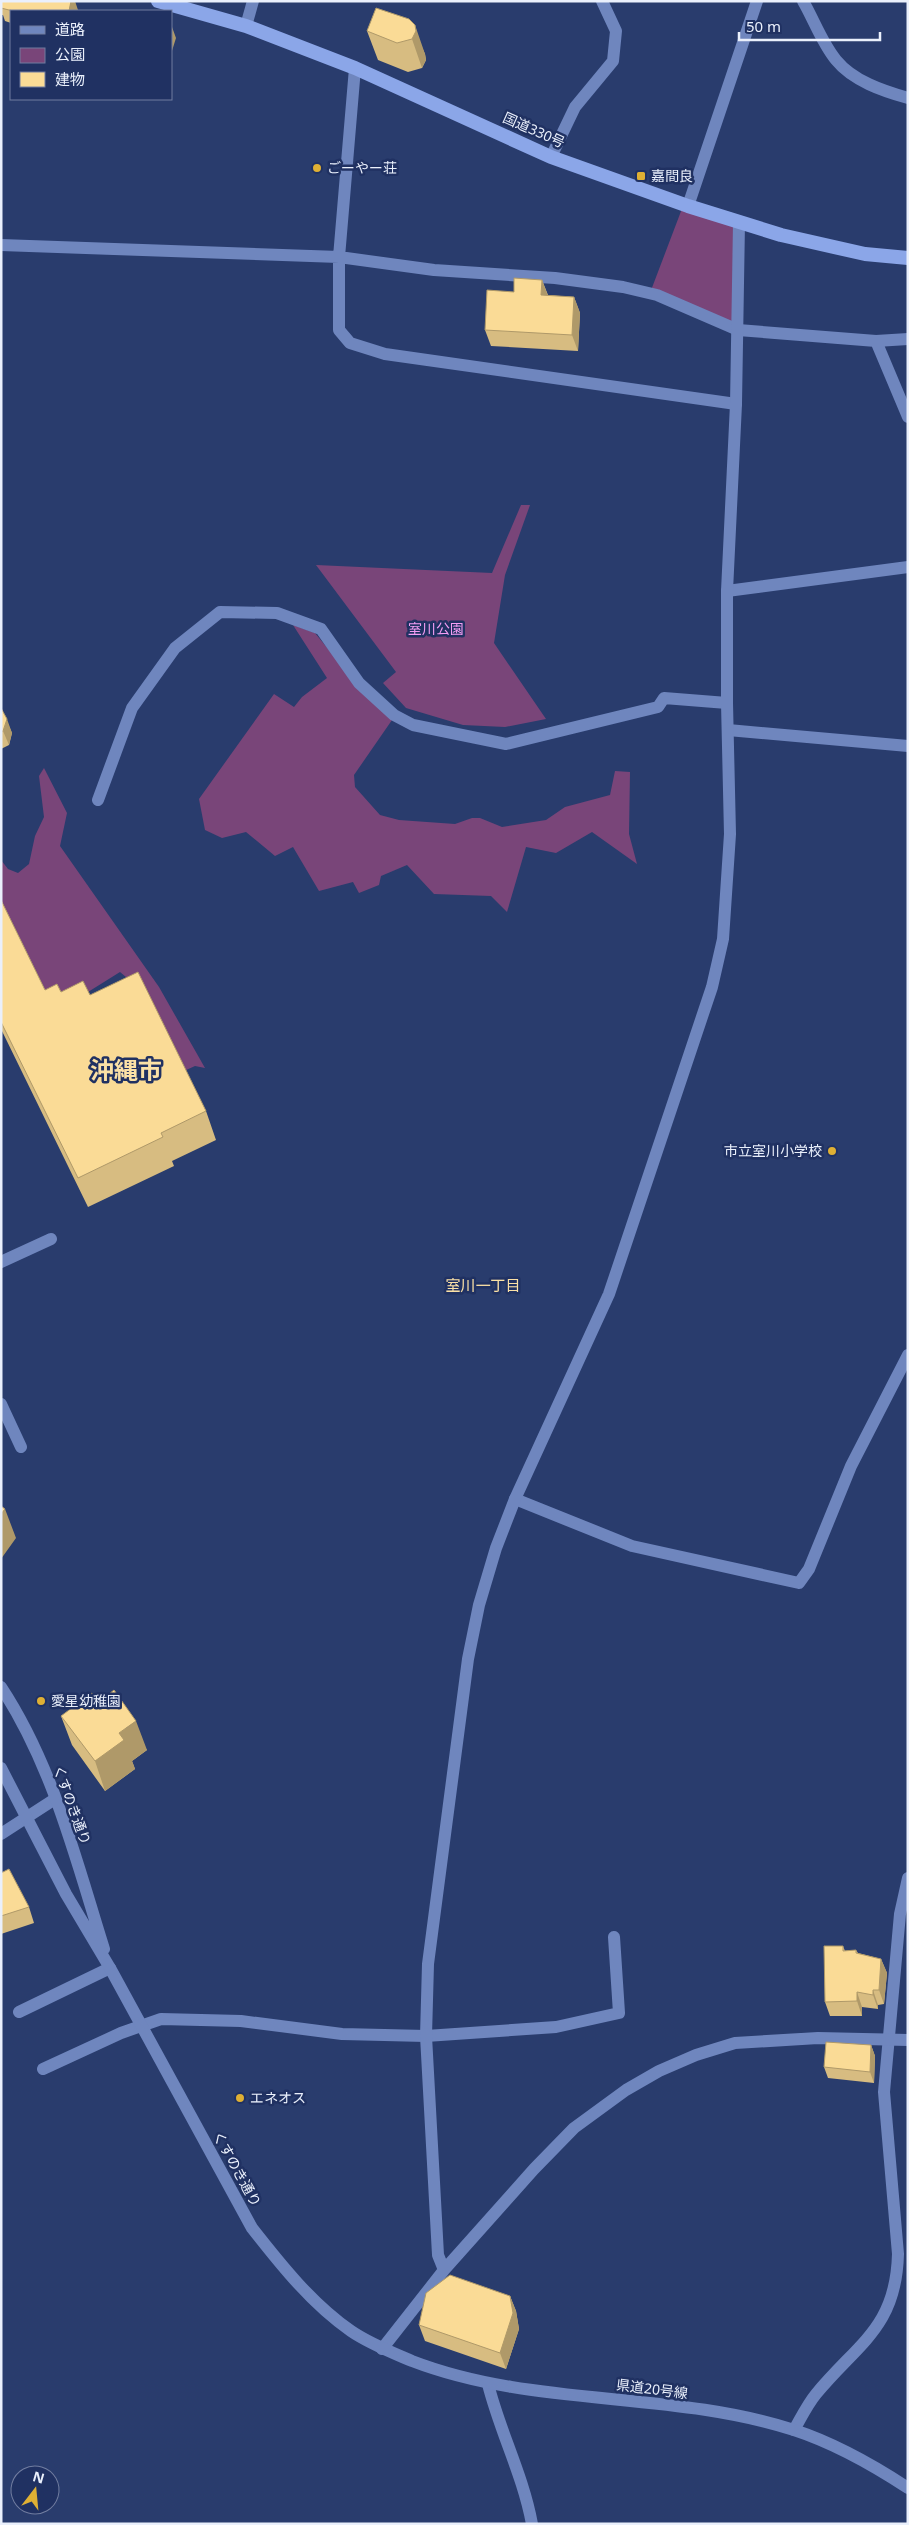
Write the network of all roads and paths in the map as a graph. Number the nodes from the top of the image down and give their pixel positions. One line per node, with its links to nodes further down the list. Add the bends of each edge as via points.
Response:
1 (253, 1): 6 (street)
2 (602, 1): 9 (street, via 616,30 613,61 575,107)
3 (757, 1): 10 (street)
4 (803, 1): 8 (street, via 842,67 865,82)
5 (160, 2): 6 (highway, 国道330号)
6 (246, 26): 7 (highway, 国道330号)
7 (355, 68): 9 (highway, 国道330号); 13 (street)
8 (908, 98)
9 (551, 156): 10 (highway, 国道330号)
10 (688, 206): 11 (highway, 国道330号)
11 (739, 223): 14 (highway, 国道330号, via 865,254); 15 (street)
12 (1, 245): 13 (street)
13 (339, 257): 15 (street, via 434,270 555,278 623,287 657,295); 18 (street, via 339,330 350,342 386,354)
14 (908, 258)
15 (738, 330): 17 (street); 18 (street)
16 (908, 339): 17 (street)
17 (876, 342): 19 (street)
18 (736, 404): 21 (street)
19 (908, 417)
20 (908, 567): 21 (street)
21 (727, 591): 22 (street)
22 (727, 703): 23 (street); 25 (street, via 664,698 658,707 506,744 413,724 394,715 359,683 320,629 277,613 220,612 175,648 132,708)
23 (728, 730): 24 (street); 31 (street, via 728,887 723,939 712,987 610,1294)
24 (908, 746)
25 (98, 800)
26 (51, 1240): 27 (street)
27 (1, 1262)
28 (908, 1355): 31 (street, via 851,1466 809,1569 799,1583 632,1546)
29 (1, 1404): 30 (street)
30 (21, 1447)
31 (514, 1499): 42 (street, via 479,1604 468,1659 428,1964)
32 (1, 1687): 34 (street, くすのき通り, via 23,1724)
33 (1, 1768): 35 (street, くすのき通り)
34 (55, 1799): 35 (street); 39 (street, くすのき通り)
35 (26, 1816): 36 (street); 39 (street, くすのき通り, via 66,1894)
36 (1, 1834)
37 (908, 1878): 48 (street, via 900,1914 884,2092 898,2254 897,2279 890,2304 874,2331 816,2395)
38 (614, 1937): 42 (street, via 620,2013 556,2028)
39 (110, 1968): 40 (street); 41 (street, くすのき通り)
40 (20, 2012)
41 (140, 2026): 42 (street, via 161,2019 241,2021 342,2034); 44 (street); 46 (street, くすのき通り, via 252,2228 281,2265 328,2313)
42 (426, 2036): 45 (street, via 438,2255)
43 (908, 2040): 45 (street, via 818,2038 735,2043 659,2071 626,2090 574,2128)
44 (43, 2069)
45 (444, 2270): 46 (street)
46 (382, 2349): 47 (street, 県道20号線, via 432,2369)
47 (488, 2384): 48 (street, 県道20号線, via 694,2409); 50 (street, via 494,2410 527,2498)
48 (794, 2430): 49 (street, 県道20号線, via 850,2454)
49 (908, 2488)
50 (532, 2524)

